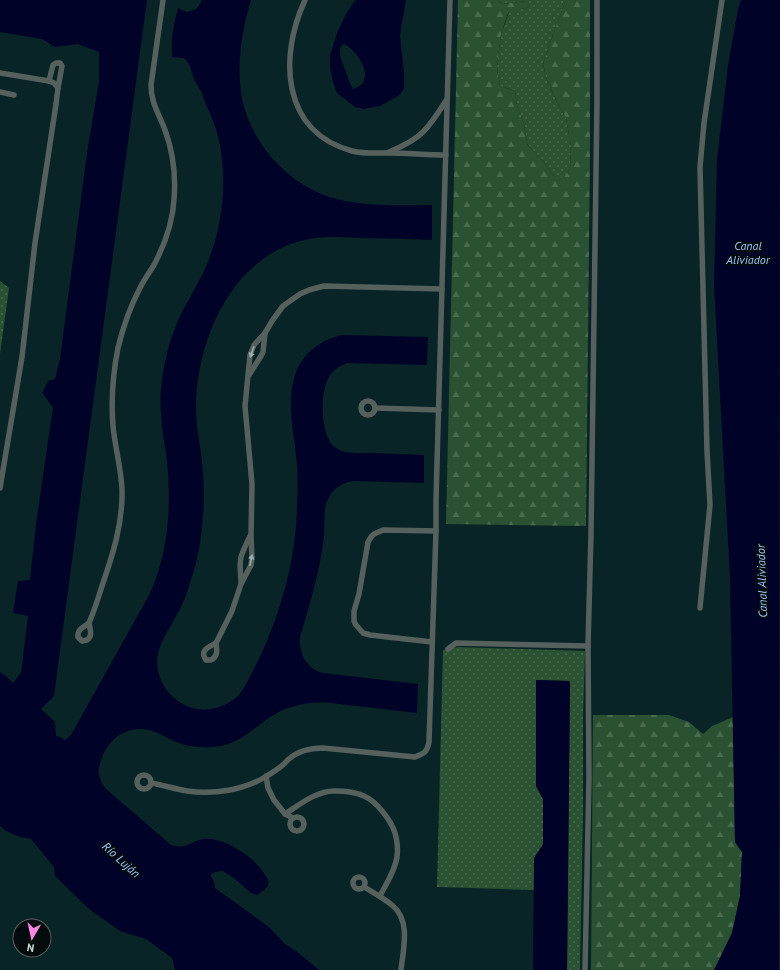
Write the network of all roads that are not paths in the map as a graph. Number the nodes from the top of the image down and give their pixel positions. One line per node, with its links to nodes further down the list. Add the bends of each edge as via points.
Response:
1 (163, 0): 24 (street, via 151,92 172,155 174,199 166,239 134,301 118,348 112,414 121,477 121,512 115,548)
2 (305, 0): 12 (street, via 293,34 289,69 296,106 308,125 325,140 354,152)
3 (450, 0): 11 (street)
4 (597, 0): 27 (street)
5 (722, 0): 23 (street, via 700,167 710,505)
6 (0, 73): 7 (street)
7 (49, 81): 8 (street); 8 (street, via 53,65 56,62 60,63 62,66)
8 (58, 88): 19 (street, via 35,244 22,357)
9 (0, 92): 10 (street)
10 (14, 95)
11 (447, 98): 12 (street, via 423,132); 13 (street)
12 (388, 153): 13 (street)
13 (446, 155): 14 (street)
14 (442, 289): 15 (street, via 332,286 316,288 300,294 283,306); 18 (street)
15 (265, 333): 16 (street, via 261,356); 16 (street, one-way to 16, via 252,350)
16 (249, 375): 21 (street, via 245,406 252,484)
17 (375, 408): 18 (street)
18 (439, 410): 20 (street)
19 (0, 488)
20 (436, 531): 25 (street); 25 (street, via 383,530 371,536 354,616 356,625 363,633)
21 (251, 535): 22 (street, via 241,558); 22 (street, one-way to 21, via 252,558)
22 (241, 584): 26 (street, via 232,611)
23 (700, 608)
24 (89, 623)
25 (432, 642): 29 (street, via 429,742 424,754 416,757 315,748 289,758 277,770)
26 (216, 643)
27 (588, 646): 28 (street, via 456,643); 36 (street, via 589,778)
28 (448, 649)
29 (266, 776): 30 (street, via 255,782 216,792 186,791); 31 (street, via 268,788)
30 (151, 783)
31 (285, 814): 32 (street); 34 (street, via 314,796 333,791 365,796 377,805 388,819 397,846 393,870)
32 (293, 818)
33 (364, 887): 34 (street)
34 (380, 896): 35 (street, via 400,914 404,937)
35 (401, 970)
36 (585, 970)

